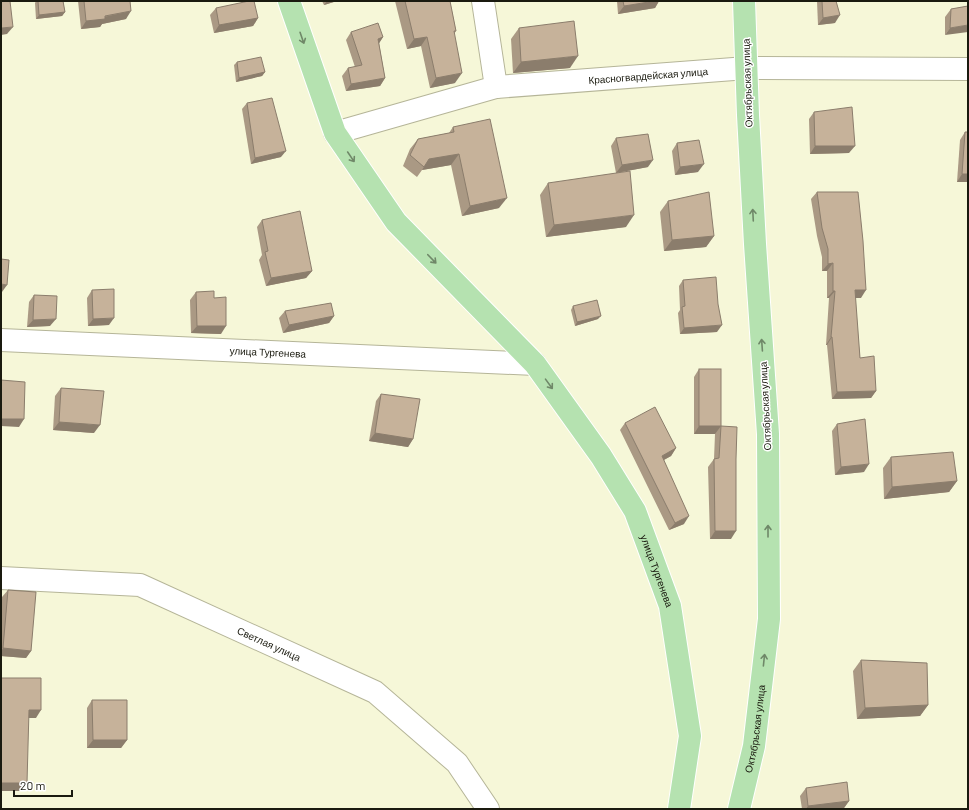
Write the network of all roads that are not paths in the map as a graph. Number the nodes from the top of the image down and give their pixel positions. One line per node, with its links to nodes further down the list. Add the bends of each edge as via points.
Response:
1 (289, 1): 7 (main road, улица Тургенева, one-way to 7)
2 (483, 1): 6 (street)
3 (744, 1): 4 (main road, Октябрьская улица)
4 (747, 68): 5 (street, Красногвардейская улица); 6 (street, Красногвардейская улица); 13 (main road, Октябрьская улица, one-way to 4, via 754,746 769,619 768,434 755,244)
5 (968, 69)
6 (496, 87): 7 (street, Красногвардейская улица)
7 (335, 133): 9 (main road, улица Тургенева, one-way to 9, via 396,222)
8 (1, 340): 9 (street, улица Тургенева)
9 (534, 364): 12 (main road, улица Тургенева, one-way to 12, via 601,456 635,511 670,606 690,736)
10 (1, 578): 11 (street, Светлая улица, via 140,585 375,692 456,763)
11 (488, 809)
12 (679, 809)
13 (739, 809)

